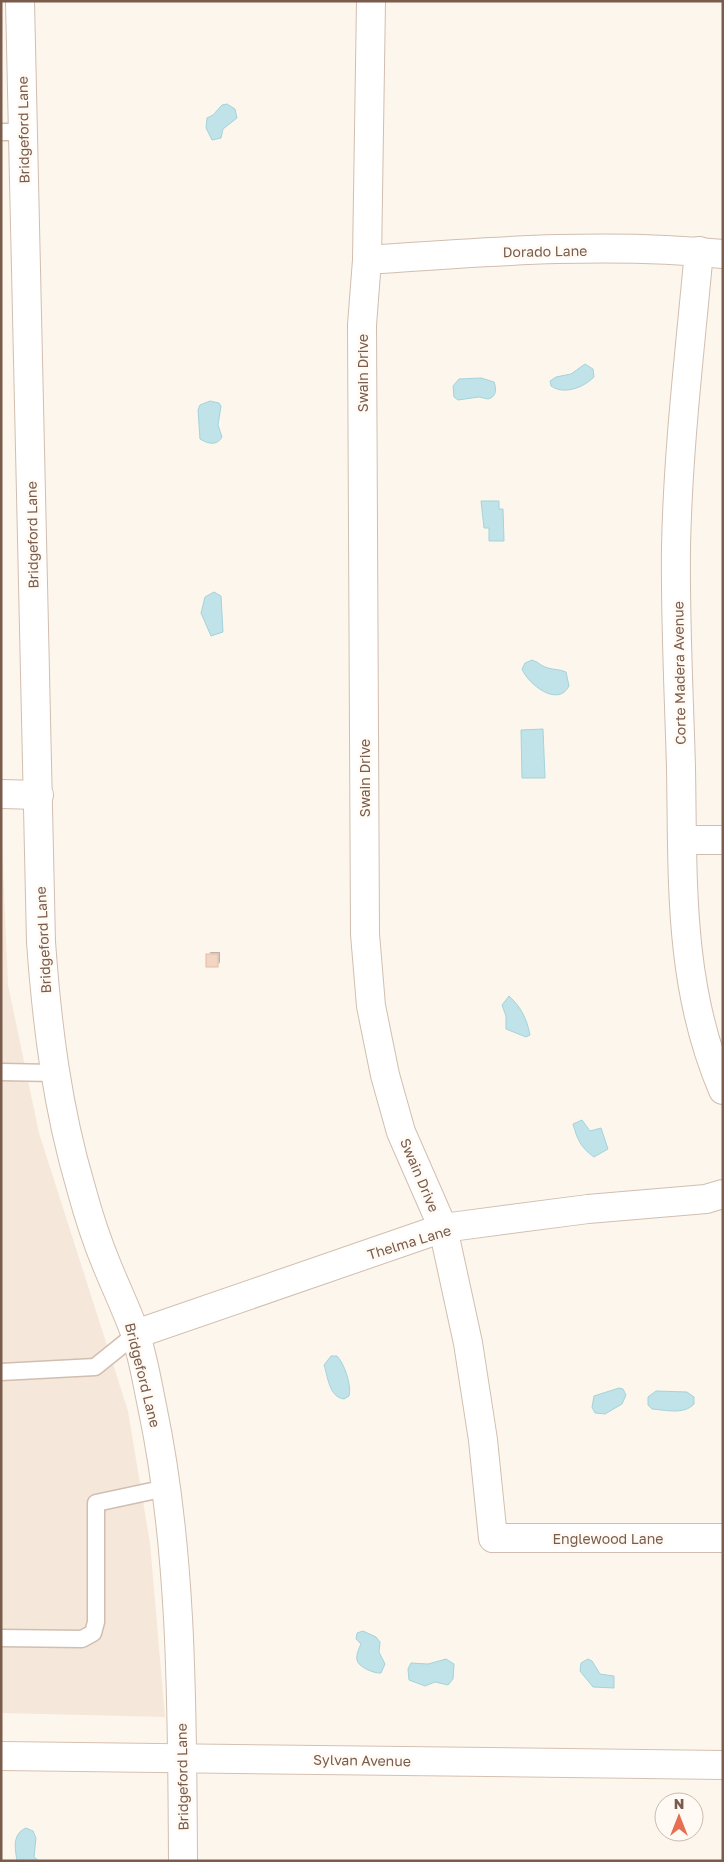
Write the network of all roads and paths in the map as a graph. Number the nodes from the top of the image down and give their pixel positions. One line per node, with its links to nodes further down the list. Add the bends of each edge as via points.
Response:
1 (20, 1): 3 (street, Bridgeford Lane)
2 (371, 1): 5 (street, Swain Drive)
3 (12, 132): 7 (street, Bridgeford Lane)
4 (711, 252): 5 (street, Dorado Lane, via 608,249 486,252); 8 (street, Corte Madera Avenue, via 680,461 676,549)
5 (367, 260): 14 (street, Swain Drive, via 362,325 365,934 371,1006 384,1075 401,1132)
6 (1, 794): 7 (street)
7 (38, 795): 11 (street, Bridgeford Lane, via 41,942)
8 (682, 840): 9 (street); 12 (street, Corte Madera Avenue, via 682,902 688,962 698,1012)
9 (723, 840)
10 (1, 1072): 11 (lane)
11 (55, 1073): 15 (street, Bridgeford Lane, via 81,1188 107,1266)
12 (723, 1090)
13 (723, 1194): 14 (street, Thelma Lane, via 706,1200 588,1209)
14 (443, 1228): 15 (street, Thelma Lane); 18 (street, Swain Drive, via 476,1391)
15 (136, 1334): 16 (lane, via 95,1367); 17 (street, Bridgeford Lane, via 153,1408)
16 (1, 1372)
17 (166, 1488): 20 (lane, via 96,1503 96,1622 93,1633 82,1640); 22 (street, Bridgeford Lane, via 175,1582)
18 (493, 1538): 19 (street, Englewood Lane)
19 (723, 1538)
20 (1, 1638)
21 (1, 1756): 22 (street, Sylvan Avenue)
22 (182, 1757): 23 (street, Sylvan Avenue); 24 (street, Bridgeford Lane)
23 (723, 1765)
24 (183, 1861)

